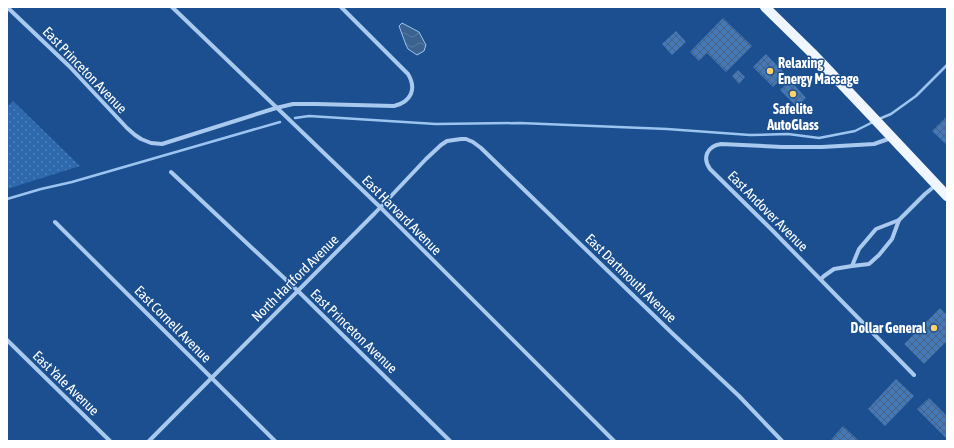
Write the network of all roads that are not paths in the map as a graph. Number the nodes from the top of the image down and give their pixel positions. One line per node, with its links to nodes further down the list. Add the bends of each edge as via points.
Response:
1 (7, 7): 5 (street, East Princeton Avenue, via 69,66 127,128 151,143 162,144)
2 (172, 7): 5 (street, East Harvard Avenue)
3 (341, 7): 5 (street, via 406,71 412,85 410,96 406,102 394,106 293,104)
4 (765, 7): 6 (main road)
5 (276, 108): 11 (street, East Harvard Avenue)
6 (888, 134): 9 (main road); 15 (street, East Andover Avenue, via 874,144 822,147 721,144 712,146 708,151 706,161 710,169)
7 (461, 139): 11 (street, North Hartford Avenue, via 447,141 441,145); 25 (street, East Dartmouth Avenue, via 473,142 481,148 739,396)
8 (171, 172): 16 (street, East Princeton Avenue)
9 (936, 185): 10 (main road); 12 (street)
10 (947, 196)
11 (380, 207): 16 (street, North Hartford Avenue); 24 (street, East Harvard Avenue)
12 (898, 220): 14 (street, via 876,229 858,248); 14 (street, via 892,239 879,255 869,264)
13 (55, 222): 19 (street, East Cornell Avenue)
14 (852, 266): 15 (street, via 834,269)
15 (821, 279): 18 (street, East Andover Avenue)
16 (298, 291): 19 (street, North Hartford Avenue); 23 (street, East Princeton Avenue)
17 (7, 340): 20 (street, East Yale Avenue)
18 (914, 375)
19 (212, 378): 21 (street, North Hartford Avenue); 22 (street, East Cornell Avenue)
20 (110, 441)
21 (149, 441)
22 (276, 441)
23 (450, 441)
24 (614, 441)
25 (782, 441)

